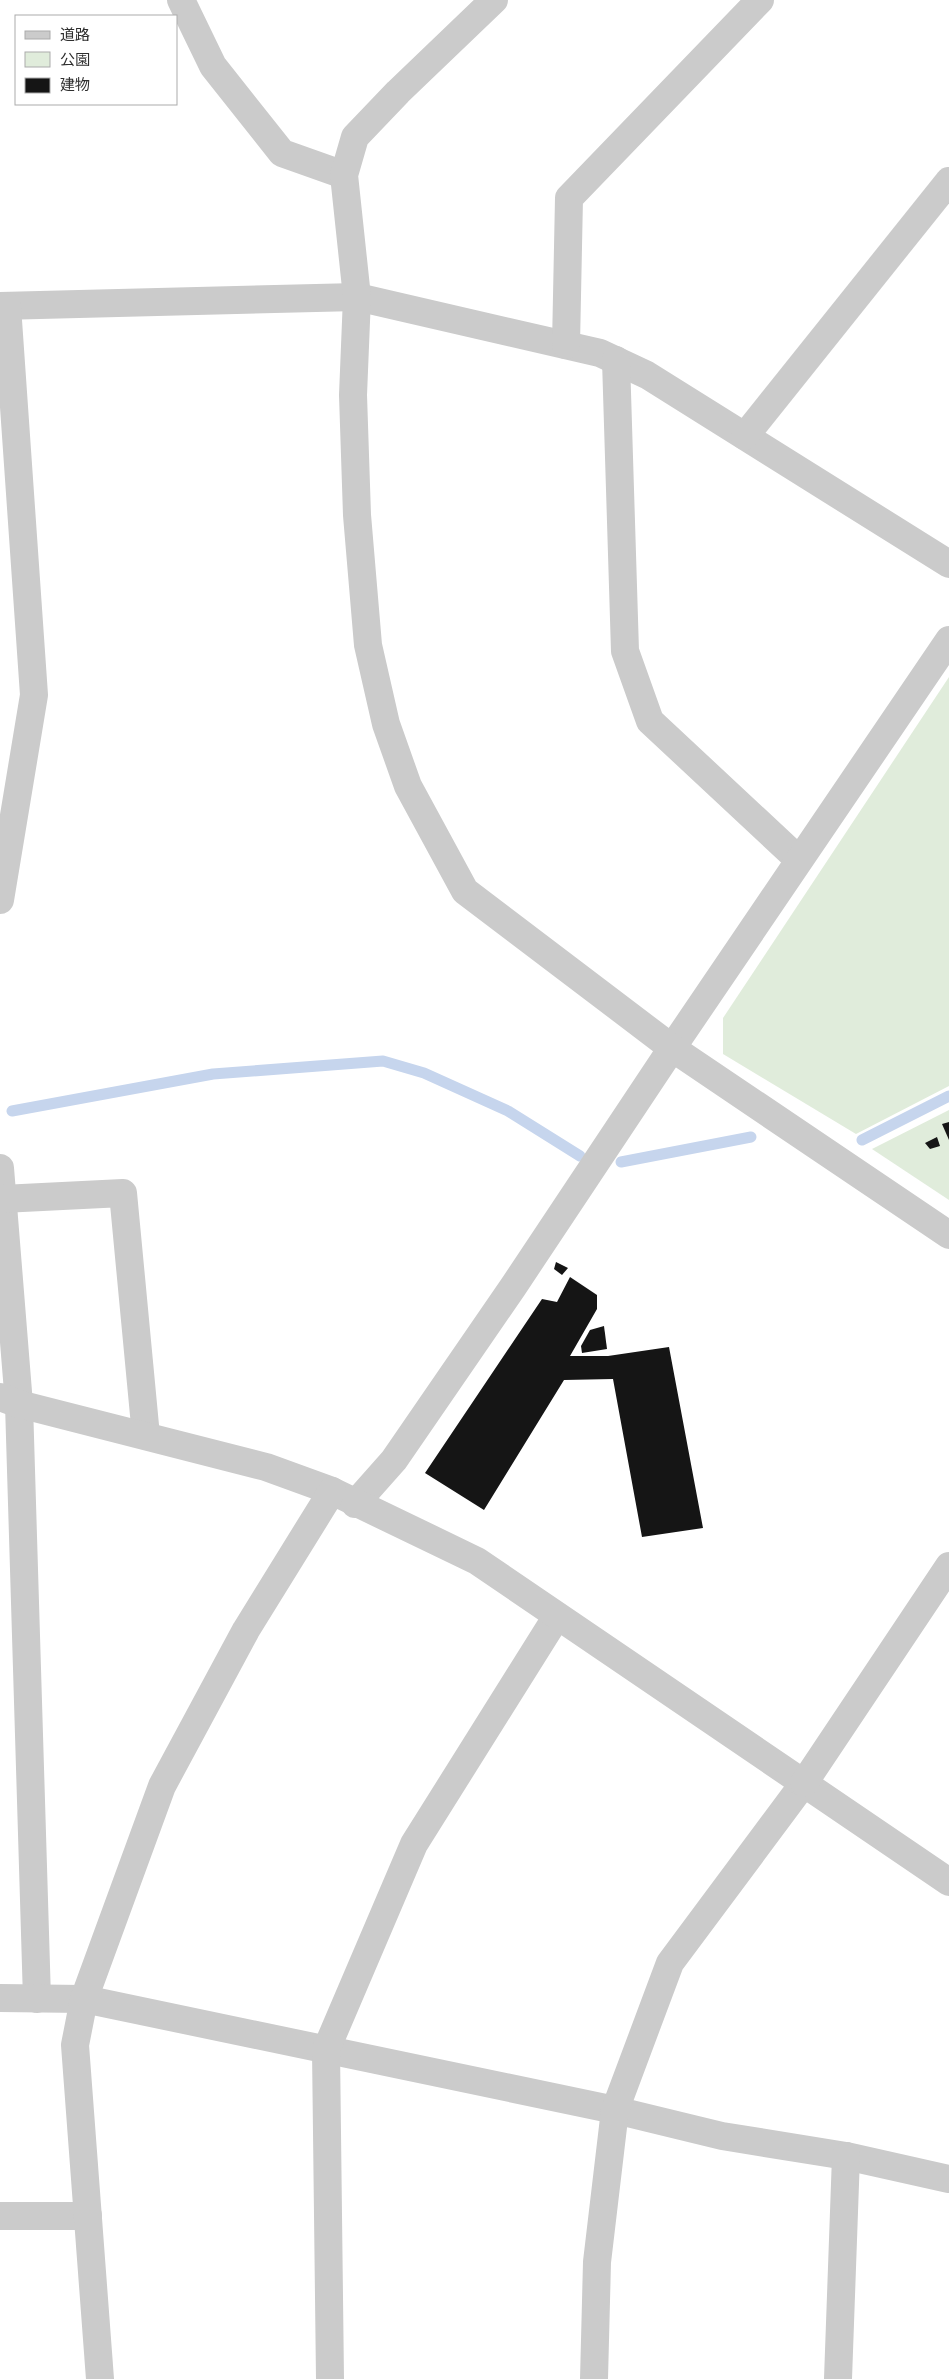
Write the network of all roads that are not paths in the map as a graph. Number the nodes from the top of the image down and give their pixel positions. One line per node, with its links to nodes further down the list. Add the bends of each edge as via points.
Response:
1 (182, 0): 4 (street, via 213,66 282,153)
2 (760, 0): 8 (street, via 569,198)
3 (490, 1): 4 (street, via 355,137)
4 (344, 175): 6 (street)
5 (949, 181): 10 (street)
6 (358, 297): 7 (street); 8 (street); 15 (street, via 354,415 357,515 368,645 386,724 408,786 466,891)
7 (3, 306): 14 (street, via 34,695)
8 (566, 345): 9 (street)
9 (616, 360): 10 (street, via 647,375); 13 (street, via 625,651 647,712 650,720)
10 (744, 436): 11 (street)
11 (949, 564)
12 (949, 640): 13 (street)
13 (799, 860): 15 (street)
14 (0, 900)
15 (672, 1048): 18 (street); 21 (street, via 394,1460)
16 (0, 1168): 17 (street)
17 (2, 1198): 19 (street); 20 (street, via 123,1193)
18 (949, 1235)
19 (10, 1400): 20 (street); 27 (street)
20 (146, 1436): 21 (street, via 266,1467)
21 (343, 1498): 23 (street, via 477,1561); 28 (street, via 246,1630 162,1786)
22 (949, 1566): 24 (street)
23 (558, 1616): 24 (street); 29 (street, via 414,1844)
24 (804, 1783): 25 (street); 30 (street, via 670,1963)
25 (949, 1882)
26 (0, 1998): 27 (street)
27 (37, 1999): 28 (street)
28 (84, 1999): 29 (street); 34 (street, via 75,2045)
29 (326, 2050): 30 (street); 36 (street)
30 (615, 2110): 31 (street, via 722,2136); 37 (street, via 597,2262)
31 (846, 2156): 32 (street); 38 (street)
32 (949, 2180)
33 (0, 2216): 34 (street)
34 (88, 2216): 35 (street)
35 (100, 2379)
36 (330, 2379)
37 (594, 2379)
38 (838, 2379)

